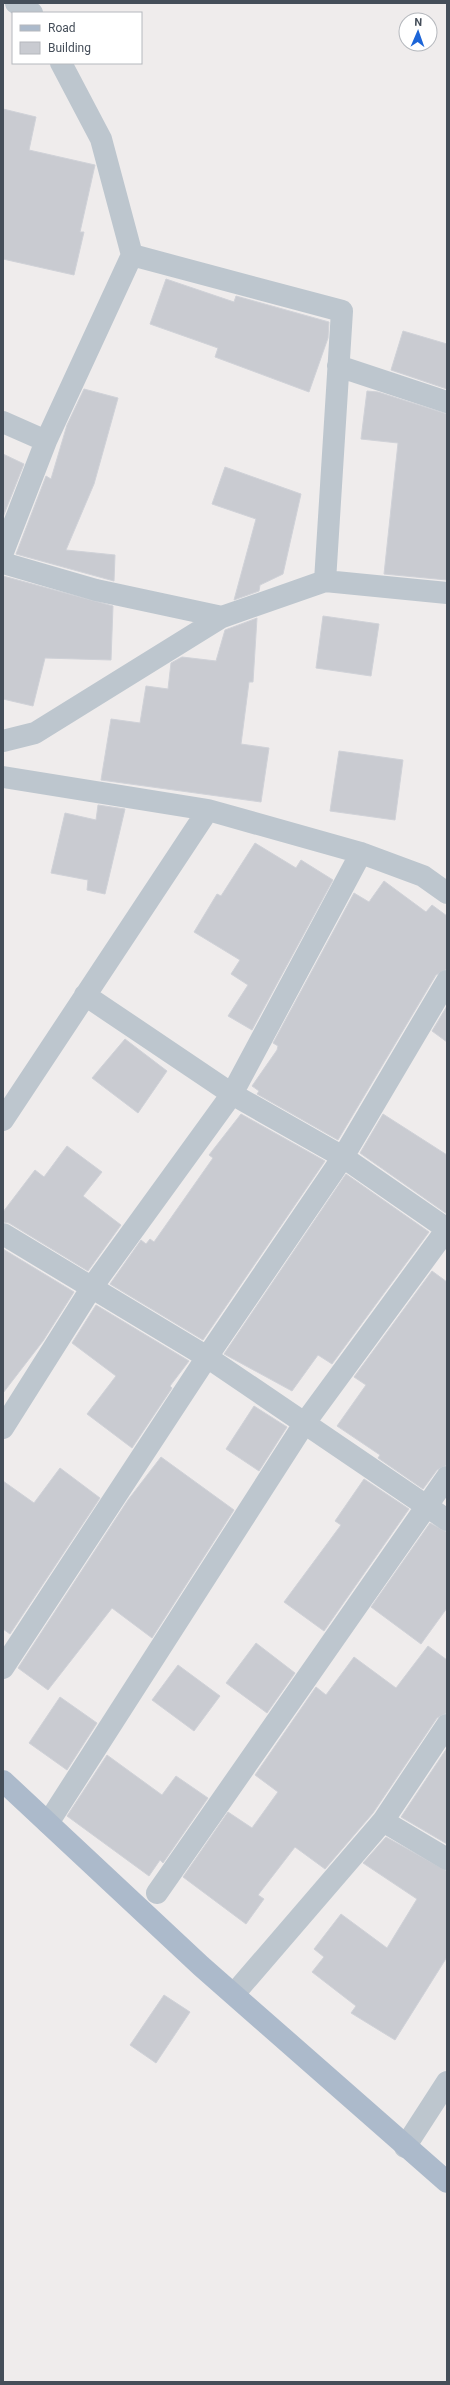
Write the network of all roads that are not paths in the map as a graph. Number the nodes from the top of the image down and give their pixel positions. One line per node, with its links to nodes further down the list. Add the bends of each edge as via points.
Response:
1 (16, 3): 2 (street)
2 (30, 12)
3 (62, 64): 4 (street, via 102,139)
4 (132, 255): 5 (street, via 342,311); 8 (street)
5 (338, 366): 6 (street); 11 (street)
6 (447, 402)
7 (3, 422): 8 (street)
8 (46, 441): 9 (street)
9 (3, 552)
10 (3, 563): 13 (street, via 96,590)
11 (325, 581): 12 (street); 13 (street)
12 (447, 593)
13 (222, 617): 14 (street, via 34,733)
14 (3, 741)
15 (3, 777): 16 (street)
16 (208, 810): 17 (street); 20 (street)
17 (361, 853): 18 (street, via 423,876); 21 (street)
18 (447, 893)
19 (447, 981): 23 (street)
20 (85, 995): 21 (street); 22 (street)
21 (232, 1094): 23 (street); 26 (street)
22 (3, 1120)
23 (343, 1157): 24 (street); 27 (street)
24 (447, 1229): 28 (street)
25 (3, 1234): 26 (street)
26 (92, 1287): 27 (street); 29 (street)
27 (207, 1357): 28 (street); 33 (street)
28 (304, 1424): 31 (street); 37 (street)
29 (3, 1428)
30 (447, 1476): 31 (street)
31 (426, 1506): 32 (street); 39 (street)
32 (447, 1520)
33 (3, 1668)
34 (447, 1725): 36 (street)
35 (3, 1781): 37 (main road)
36 (383, 1821): 38 (street); 40 (street)
37 (48, 1823): 40 (main road)
38 (447, 1859)
39 (157, 1893)
40 (234, 1994): 42 (main road)
41 (447, 2082): 42 (street)
42 (405, 2147): 43 (main road)
43 (447, 2182)

